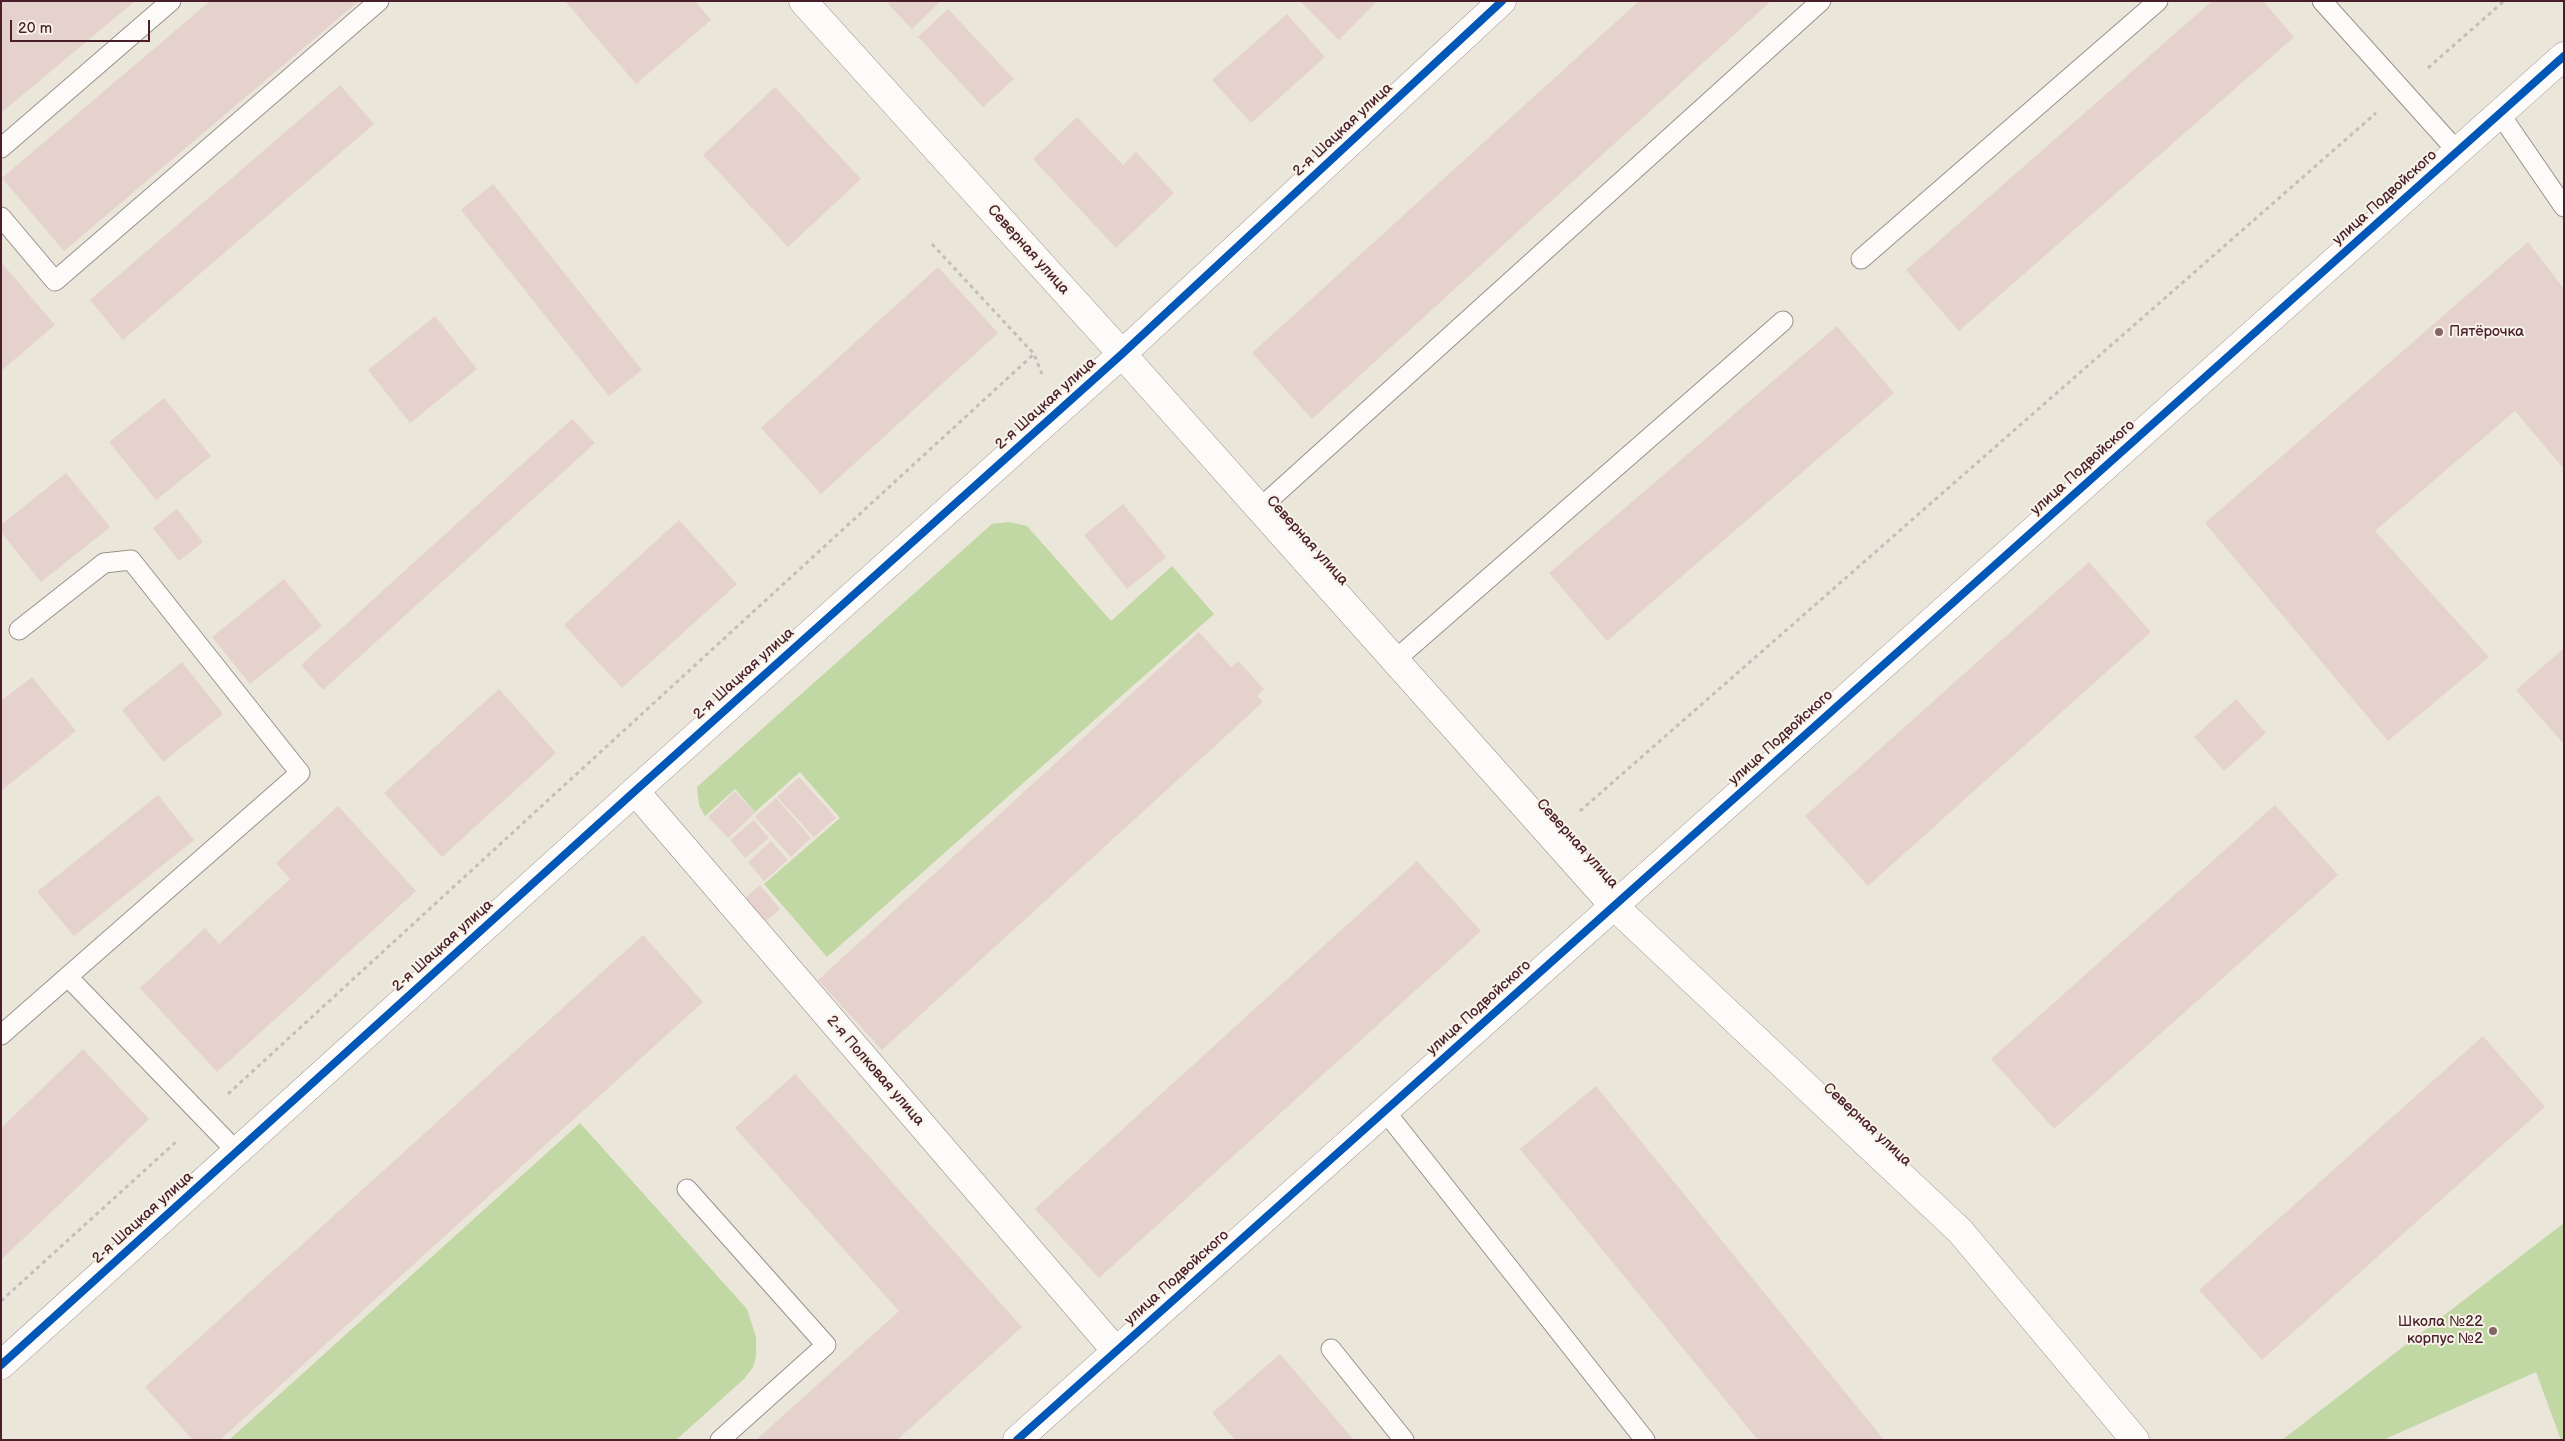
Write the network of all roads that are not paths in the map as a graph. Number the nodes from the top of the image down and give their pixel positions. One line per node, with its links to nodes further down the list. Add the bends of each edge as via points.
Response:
1 (171, 1): 10 (lane)
2 (379, 1): 13 (lane, via 55,281)
3 (803, 1): 16 (street, Северная улица)
4 (1502, 1): 16 (street, 2-я Шацкая улица)
5 (1821, 1): 17 (lane)
6 (2158, 1): 14 (lane)
7 (2322, 1): 11 (lane)
8 (2564, 56): 9 (street, улица Подвойского)
9 (2500, 114): 11 (street, улица Подвойского); 12 (lane)
10 (1, 148)
11 (2457, 152): 21 (street, улица Подвойского)
12 (2564, 207)
13 (1, 217)
14 (1861, 259)
15 (1783, 321): 19 (lane)
16 (1122, 354): 17 (street, Северная улица); 20 (street, 2-я Шацкая улица)
17 (1259, 509): 19 (street, Северная улица)
18 (19, 630): 22 (lane, via 104,563 132,560 300,773)
19 (1395, 660): 21 (street, Северная улица)
20 (635, 790): 25 (street, 2-я Шацкая улица); 28 (street, 2-я Полковая улица)
21 (1614, 906): 24 (street, улица Подвойского); 34 (street, Северная улица, via 1960,1231)
22 (68, 977): 23 (lane); 25 (lane)
23 (1, 1035)
24 (1385, 1110): 28 (street, улица Подвойского); 33 (lane)
25 (236, 1152): 29 (street, 2-я Шацкая улица)
26 (687, 1189): 30 (lane, via 826,1345)
27 (1331, 1349): 32 (lane)
28 (1116, 1351): 31 (street, улица Подвойского)
29 (1, 1365)
30 (720, 1440)
31 (1017, 1440)
32 (1404, 1440)
33 (1645, 1440)
34 (2134, 1440)

